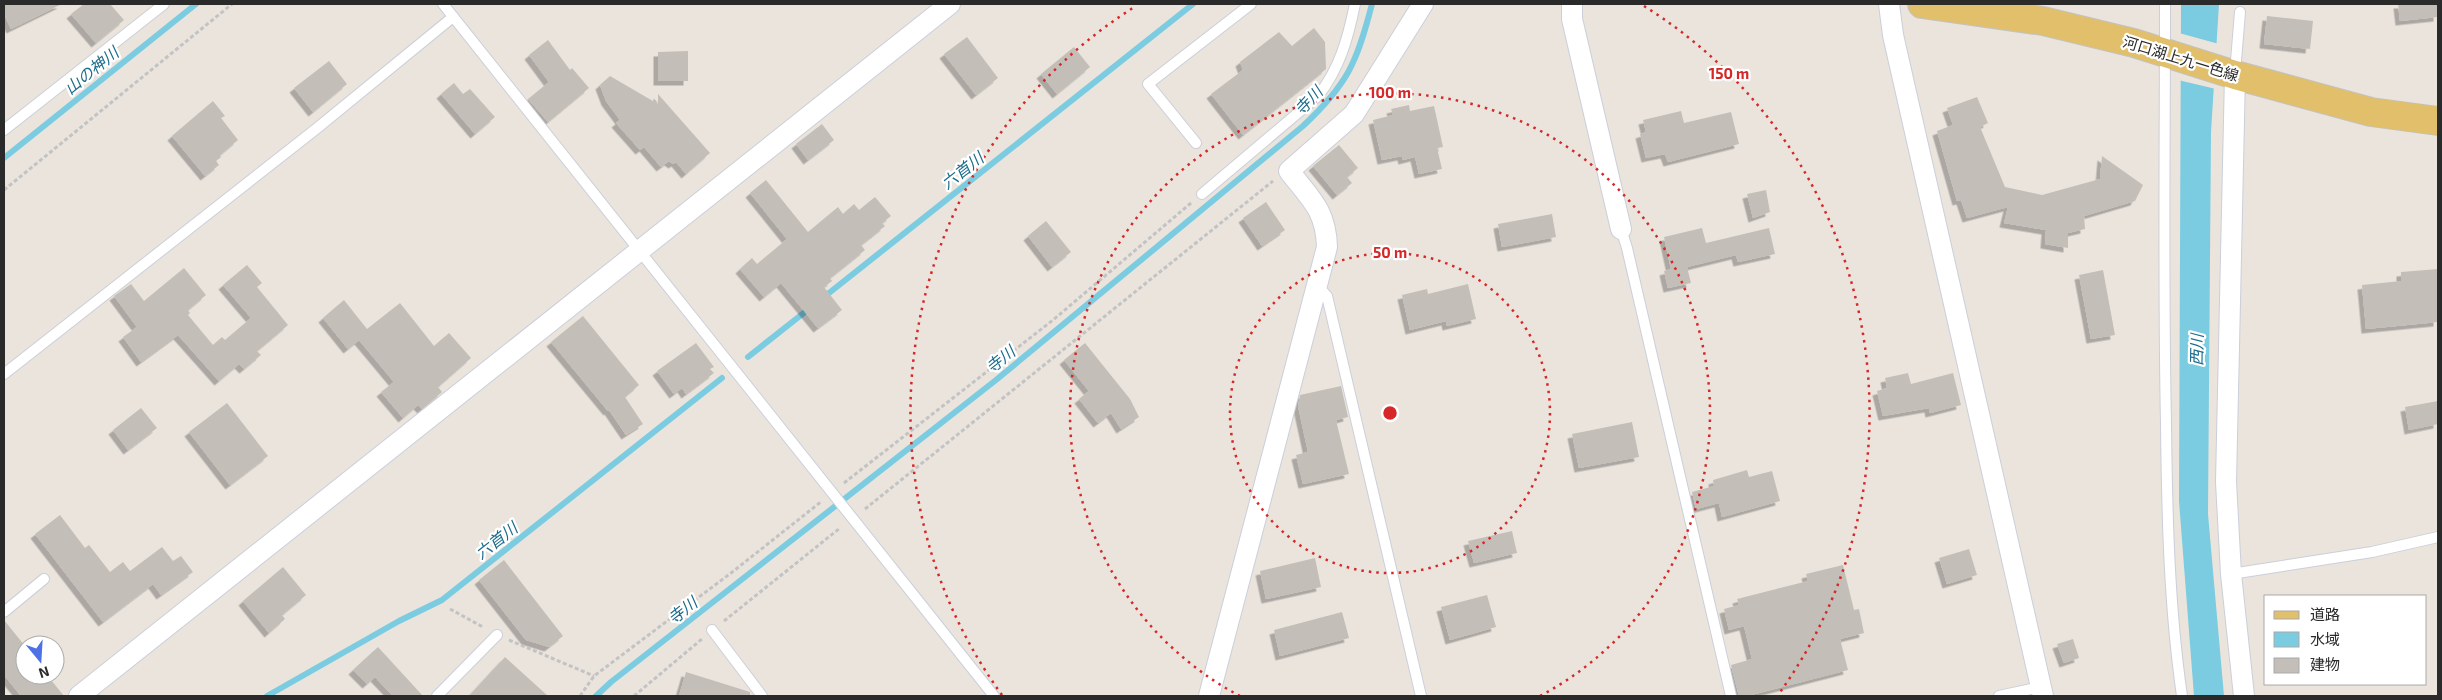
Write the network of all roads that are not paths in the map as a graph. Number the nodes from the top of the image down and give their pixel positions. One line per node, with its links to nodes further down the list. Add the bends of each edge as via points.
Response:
1 (164, 4): 16 (lane)
2 (443, 4): 12 (lane)
3 (950, 4): 20 (street)
4 (1250, 4): 17 (lane, via 1148,84)
5 (1355, 4): 18 (lane, via 1341,58 1331,80 1318,96)
6 (1423, 4): 21 (street, via 1354,114 1289,171 1321,212 1327,247)
7 (1572, 4): 19 (street, via 1572,19)
8 (1889, 4): 29 (street, via 1893,35)
9 (1922, 4): 13 (main road, 河口湖上九一色線, via 2043,21)
10 (2165, 4): 13 (lane)
11 (2240, 12): 14 (lane)
12 (453, 17): 20 (lane); 22 (lane)
13 (2170, 53): 14 (main road, 河口湖上九一色線); 38 (lane, via 2165,360 2168,532 2176,657)
14 (2229, 73): 15 (main road, 河口湖上九一色線, via 2371,112); 24 (street, via 2232,98 2226,462)
15 (2438, 121)
16 (4, 130)
17 (1196, 143)
18 (1202, 194)
19 (1621, 229): 36 (lane)
20 (641, 250): 30 (street); 33 (lane)
21 (1318, 286): 34 (street); 35 (lane, via 1327,296)
22 (4, 374)
23 (2438, 538): 24 (lane)
24 (2231, 574): 39 (street)
25 (44, 579): 26 (lane)
26 (4, 612)
27 (712, 630): 32 (lane)
28 (497, 635): 31 (lane)
29 (2042, 692): 37 (lane)
30 (79, 696)
31 (438, 696)
32 (762, 696)
33 (994, 696)
34 (1209, 696)
35 (1421, 696)
36 (1730, 696)
37 (1999, 696)
38 (2182, 696)
39 (2244, 696)

